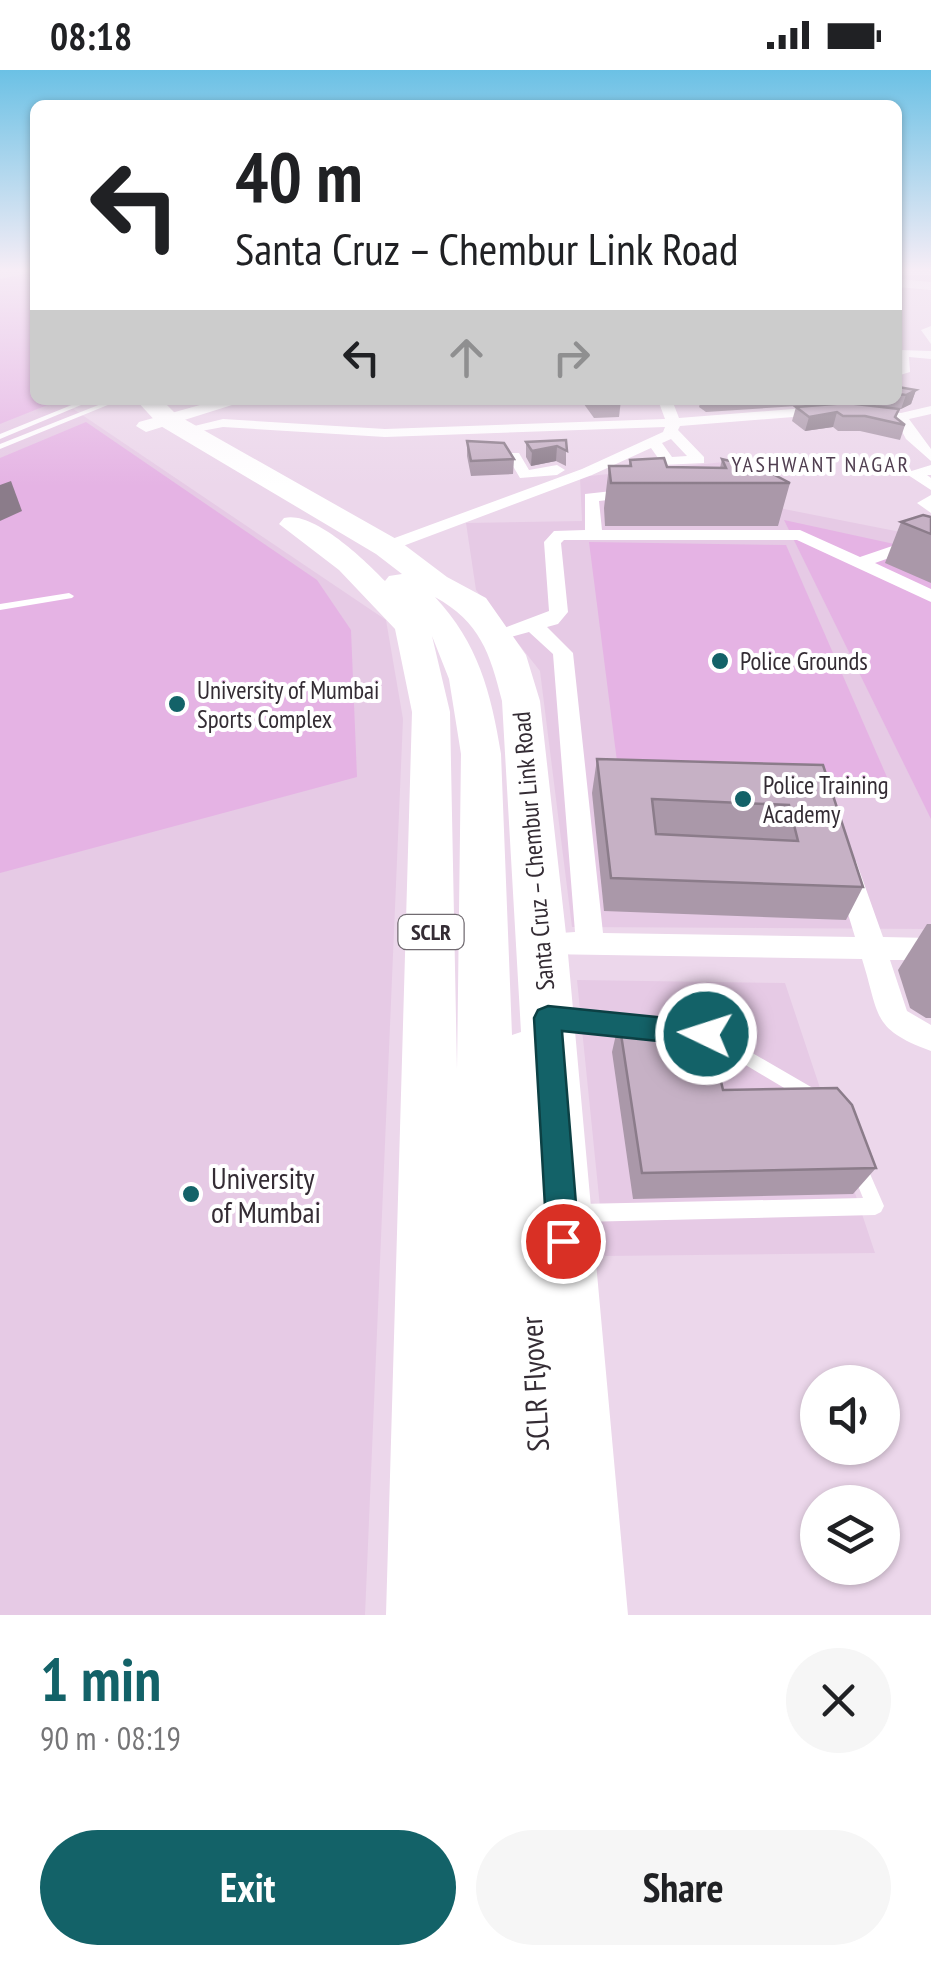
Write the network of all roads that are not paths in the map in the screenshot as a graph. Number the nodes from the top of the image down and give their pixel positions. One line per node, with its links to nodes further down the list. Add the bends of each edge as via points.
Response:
1 (902, 352): 2 (street)
2 (931, 355)
3 (902, 362): 4 (street)
4 (904, 372)
5 (181, 405): 8 (street)
6 (854, 405): 11 (street)
7 (929, 405): 12 (street)
8 (134, 409): 9 (street, via 222,423 385,433); 13 (lane); 15 (lane); 25 (highway); 41 (highway, SCLR, via 350,563 412,627 431,712); 43 (highway, via 388,572 446,626 470,680 481,754)
9 (666, 409): 10 (street); 11 (street); 14 (street); 14 (street, via 699,460 668,462)
10 (621, 410)
11 (862, 411): 12 (street)
12 (901, 417): 18 (street)
13 (0, 436)
14 (654, 442): 19 (street)
15 (0, 447)
16 (514, 456): 19 (street, via 525,475)
17 (542, 458): 19 (street)
18 (931, 460): 20 (street, via 912,474)
19 (582, 469): 25 (street)
20 (931, 485)
21 (657, 493): 24 (street, via 592,496)
22 (931, 500): 23 (street, via 925,501)
23 (931, 508)
24 (594, 534): 27 (street, via 796,527); 31 (street, via 554,537 559,612 551,620)
25 (387, 547): 31 (highway)
26 (931, 548): 27 (street, via 904,547)
27 (859, 563): 29 (street)
28 (69, 596): 30 (lane)
29 (931, 596)
30 (0, 606)
31 (482, 617): 33 (highway, Santa Cruz – Chembur Link Road, via 508,655 521,701); 44 (highway, SCLR Flyover, via 482,650 506,753)
32 (837, 836): 34 (street)
33 (566, 943): 34 (street); 36 (highway, Santa Cruz – Chembur Link Road)
34 (873, 947): 35 (street); 37 (street, via 895,1018)
35 (931, 949)
36 (548, 1018): 38 (lane, via 706,1034 818,1099); 40 (highway, Santa Cruz – Chembur Link Road)
37 (931, 1038)
38 (830, 1113)
39 (848, 1143): 40 (lane, via 875,1206)
40 (563, 1241): 41 (highway); 45 (highway, Santa Cruz – Chembur Link Road)
41 (430, 1272): 42 (highway, SCLR)
42 (427, 1615)
43 (493, 1615)
44 (544, 1615)
45 (587, 1615)

